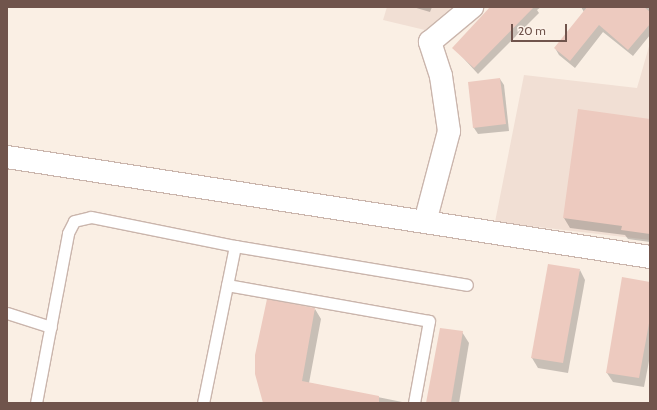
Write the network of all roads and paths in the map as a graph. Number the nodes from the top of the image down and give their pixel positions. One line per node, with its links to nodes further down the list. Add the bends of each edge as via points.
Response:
1 (472, 7): 3 (street, via 430,42 441,76 448,131)
2 (7, 157): 3 (street)
3 (425, 222): 5 (street)
4 (235, 246): 6 (lane); 7 (lane); 9 (lane, via 90,217 74,221 68,233)
5 (650, 257)
6 (227, 285): 11 (lane); 12 (lane, via 430,321)
7 (467, 285)
8 (7, 312): 9 (lane)
9 (51, 327): 10 (lane)
10 (36, 403)
11 (204, 403)
12 (414, 403)

